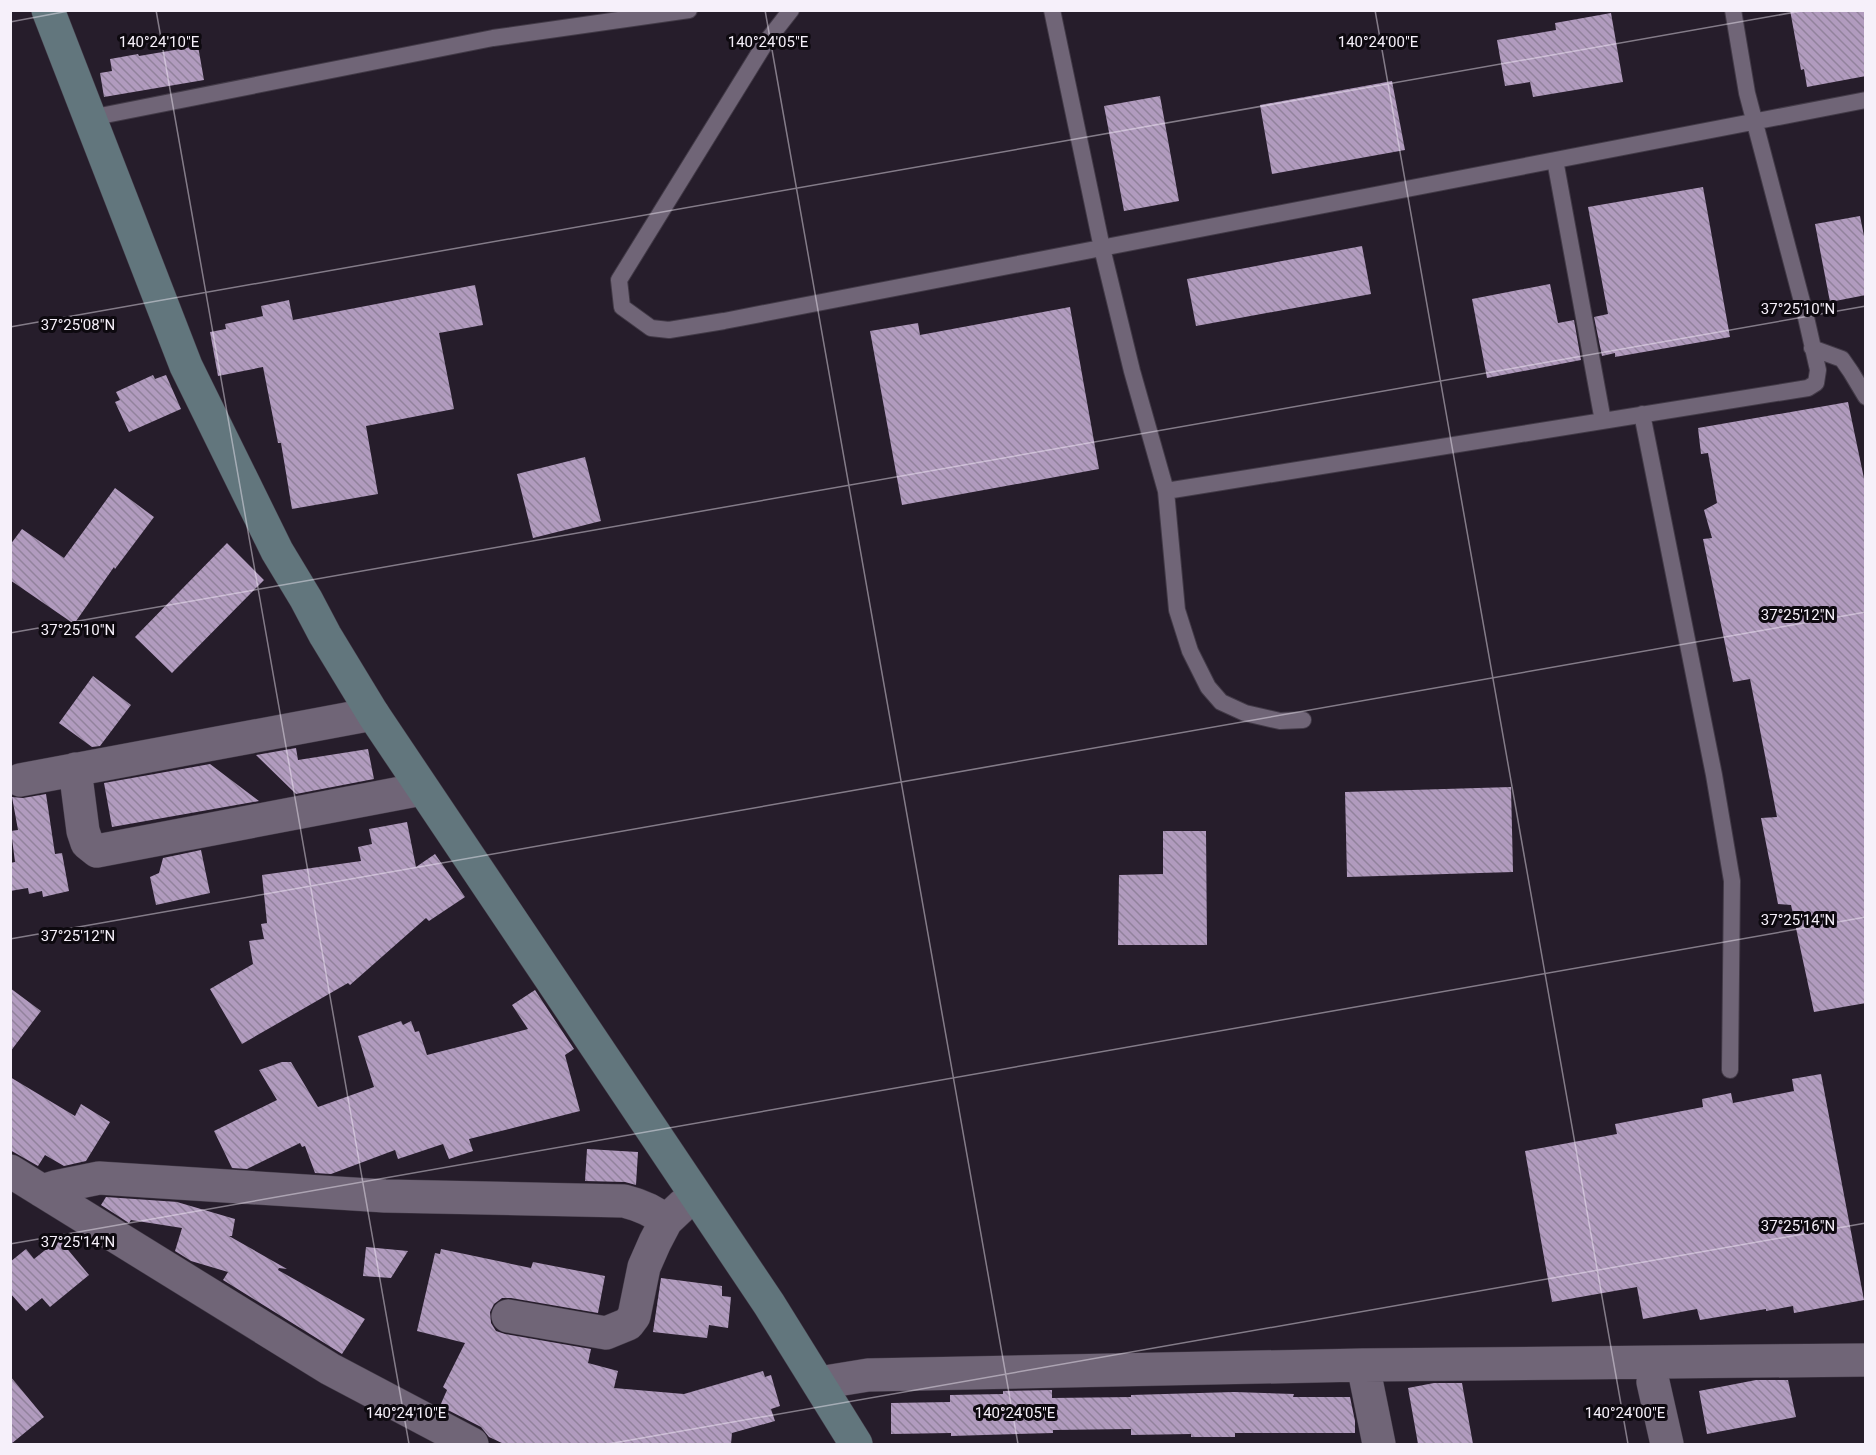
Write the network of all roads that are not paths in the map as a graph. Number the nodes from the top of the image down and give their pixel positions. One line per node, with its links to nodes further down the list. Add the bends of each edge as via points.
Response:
1 (48, 10): 7 (street)
2 (689, 10): 7 (lane, via 493,38)
3 (791, 10): 10 (lane, via 766,42 619,280 622,307 651,328 669,330)
4 (1052, 10): 10 (lane)
5 (1733, 10): 8 (lane)
6 (1866, 100): 8 (lane)
7 (90, 118): 16 (street, via 186,366 277,551)
8 (1754, 121): 9 (lane); 11 (lane)
9 (1555, 160): 10 (lane); 14 (lane)
10 (1102, 248): 15 (lane)
11 (1812, 348): 12 (lane, via 1842,359); 13 (lane, via 1818,370 1816,383 1808,388)
12 (1866, 397)
13 (1642, 414): 14 (lane); 21 (lane, via 1732,881)
14 (1603, 421): 15 (lane)
15 (1166, 491): 17 (lane, via 1177,610 1190,651 1208,687 1221,702 1245,713 1280,721)
16 (373, 714): 18 (street); 20 (street)
17 (1303, 720)
18 (75, 770): 19 (street); 20 (street, via 83,831 87,843 97,851)
19 (20, 780)
20 (422, 789): 23 (street)
21 (1730, 1070)
22 (23, 1185): 24 (street, via 55,1187 99,1178 385,1196 624,1201 654,1211); 30 (street, via 330,1369)
23 (696, 1195): 24 (street); 29 (street)
24 (666, 1221): 25 (street, via 644,1267 634,1316 628,1324 606,1333)
25 (508, 1316)
26 (1866, 1359): 27 (street)
27 (1363, 1365): 29 (street, via 868,1375); 32 (street)
28 (1653, 1382): 33 (street)
29 (819, 1383): 31 (street)
30 (472, 1444)
31 (856, 1444)
32 (1379, 1444)
33 (1667, 1444)

